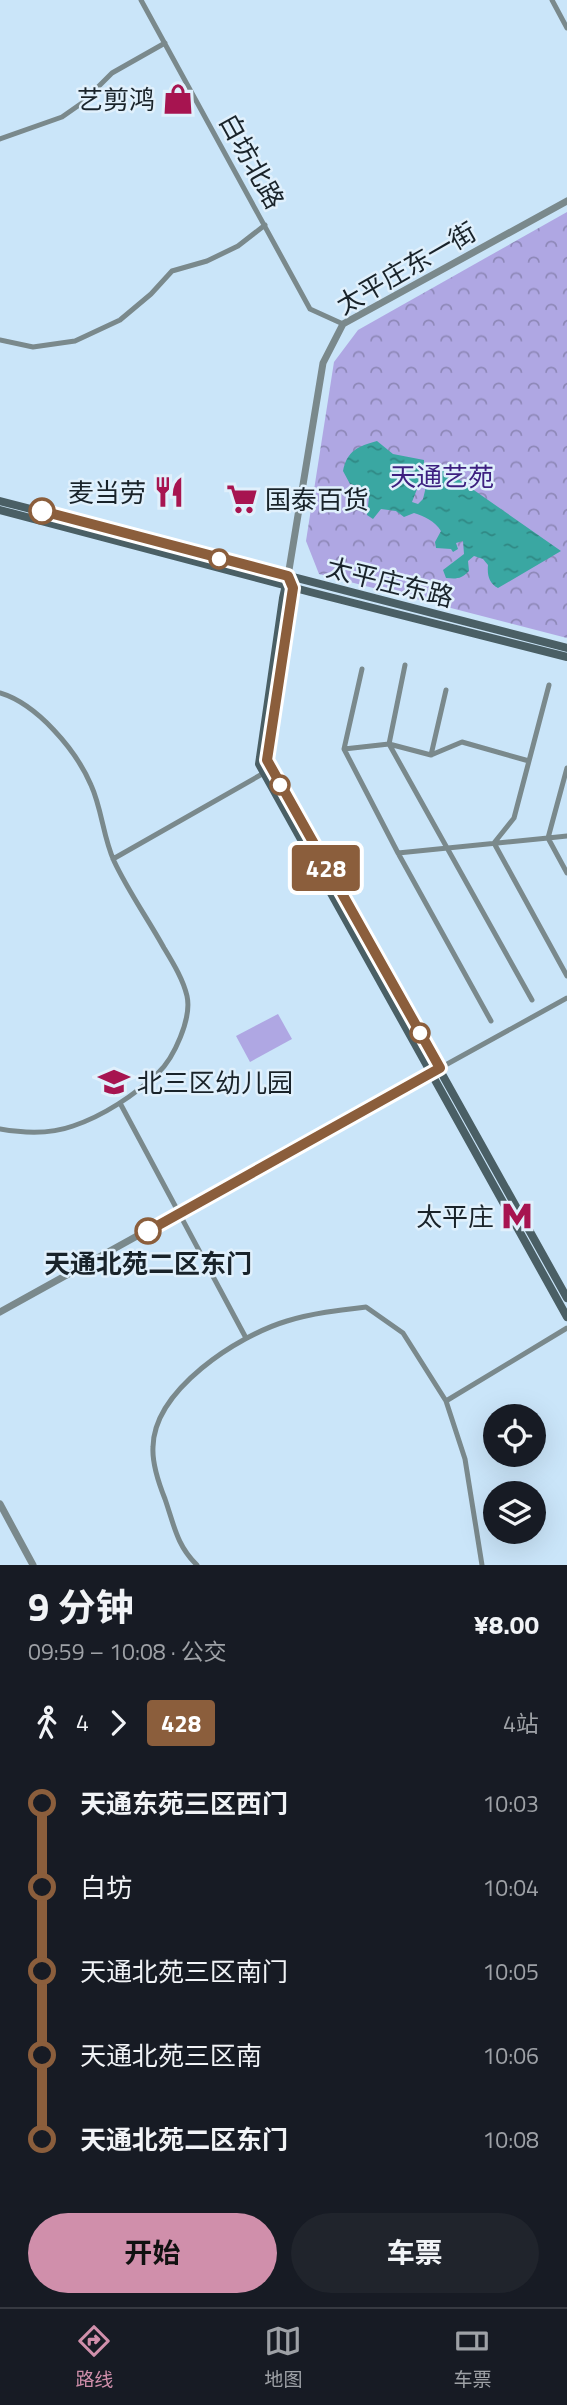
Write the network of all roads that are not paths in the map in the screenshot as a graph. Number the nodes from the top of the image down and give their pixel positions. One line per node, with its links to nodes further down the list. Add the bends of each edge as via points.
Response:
1 (142, 0): 4 (street, 白坊北路)
2 (552, 0): 3 (street)
3 (567, 28)
4 (165, 43): 5 (street, via 111,73 62,117); 7 (street, 白坊北路)
5 (0, 139)
6 (567, 201): 8 (street, 太平庄东一街)
7 (265, 225): 8 (street, 白坊北路, via 310,309); 9 (street, via 238,246 172,271 120,320 75,341 33,347)
8 (343, 324): 12 (street, 太平庄东一街, via 323,363)
9 (0, 340)
10 (0, 501): 12 (main road, 太平庄东路)
11 (0, 510): 12 (main road, 太平庄东路)
12 (289, 583): 13 (main road, 太平庄东路); 14 (main road, 太平庄东路); 25 (main road, via 259,754 259,764)
13 (567, 648)
14 (567, 657)
15 (405, 665): 20 (street)
16 (362, 669): 21 (street)
17 (549, 685): 23 (street)
18 (446, 690): 22 (street)
19 (0, 693): 31 (street, via 44,720 65,744 91,785)
20 (389, 744): 21 (street); 22 (street); 29 (street)
21 (344, 749): 30 (street)
22 (431, 755): 23 (street, via 462,742)
23 (529, 761): 28 (street, via 514,818)
24 (567, 768): 27 (street)
25 (267, 771): 31 (street); 37 (main road)
26 (567, 836): 27 (street)
27 (548, 838): 28 (street); 32 (street)
28 (494, 843): 29 (street); 33 (street)
29 (448, 847): 30 (street); 35 (street)
30 (398, 853): 36 (street)
31 (113, 859): 38 (street, via 188,998 179,1042 160,1072)
32 (567, 873)
33 (567, 976)
34 (567, 998): 37 (street)
35 (532, 1000)
36 (491, 1021)
37 (436, 1070): 40 (street); 41 (main road); 43 (main road)
38 (120, 1103): 39 (street, via 73,1126 43,1132); 40 (street)
39 (0, 1129)
40 (180, 1213): 42 (street); 45 (street)
41 (567, 1298)
42 (0, 1312)
43 (567, 1317)
44 (567, 1328): 46 (street)
45 (246, 1338): 46 (street, via 285,1321 366,1307 403,1333); 49 (street, via 194,1374 172,1396 160,1415 153,1447 160,1485 183,1552)
46 (446, 1401): 50 (street, via 465,1459)
47 (0, 1504): 48 (street)
48 (33, 1565)
49 (197, 1565)
50 (482, 1565)

